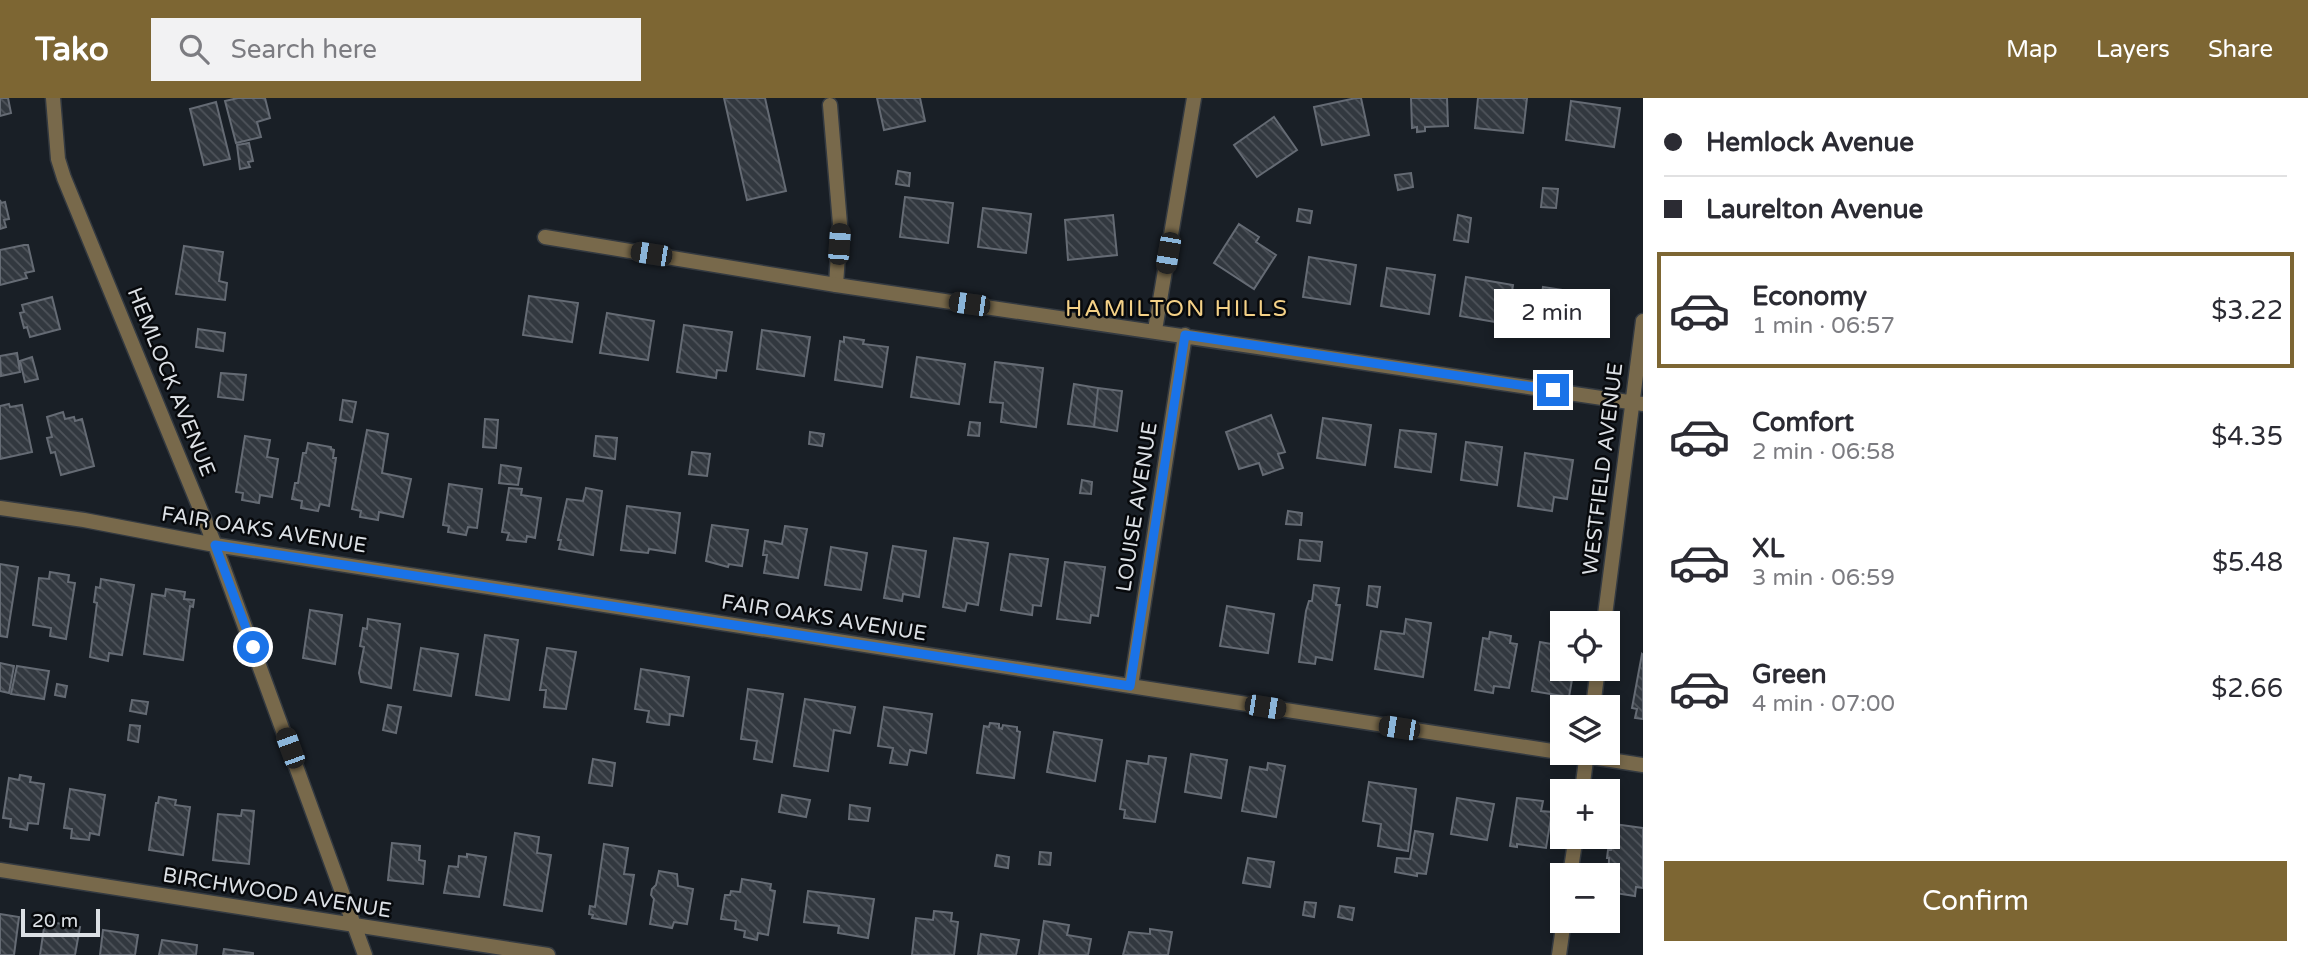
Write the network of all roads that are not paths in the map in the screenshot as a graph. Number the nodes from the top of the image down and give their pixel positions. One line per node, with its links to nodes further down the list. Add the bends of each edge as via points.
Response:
1 (53, 98): 11 (street, HEMLOCK AVENUE, via 61,169)
2 (1194, 98): 7 (street)
3 (830, 105): 5 (street, via 840,224)
4 (545, 237): 5 (street)
5 (836, 285): 7 (street)
6 (1643, 321): 9 (street, WESTFIELD AVENUE)
7 (1155, 330): 8 (street)
8 (1185, 335): 9 (street); 13 (street, LOUISE AVENUE)
9 (1638, 403): 12 (street, WESTFIELD AVENUE)
10 (0, 508): 11 (street, FAIR OAKS AVENUE)
11 (215, 545): 13 (street, FAIR OAKS AVENUE); 18 (street, HEMLOCK AVENUE)
12 (1606, 611)
13 (1130, 686): 14 (street, FAIR OAKS AVENUE)
14 (1550, 749)
15 (1620, 761): 16 (street, FAIR OAKS AVENUE)
16 (1643, 765)
17 (0, 870): 18 (street, BIRCHWOOD AVENUE)
18 (355, 926): 20 (street, HEMLOCK AVENUE); 21 (street, BIRCHWOOD AVENUE)
19 (1562, 933): 22 (street)
20 (365, 955)
21 (548, 955)
22 (1559, 955)

